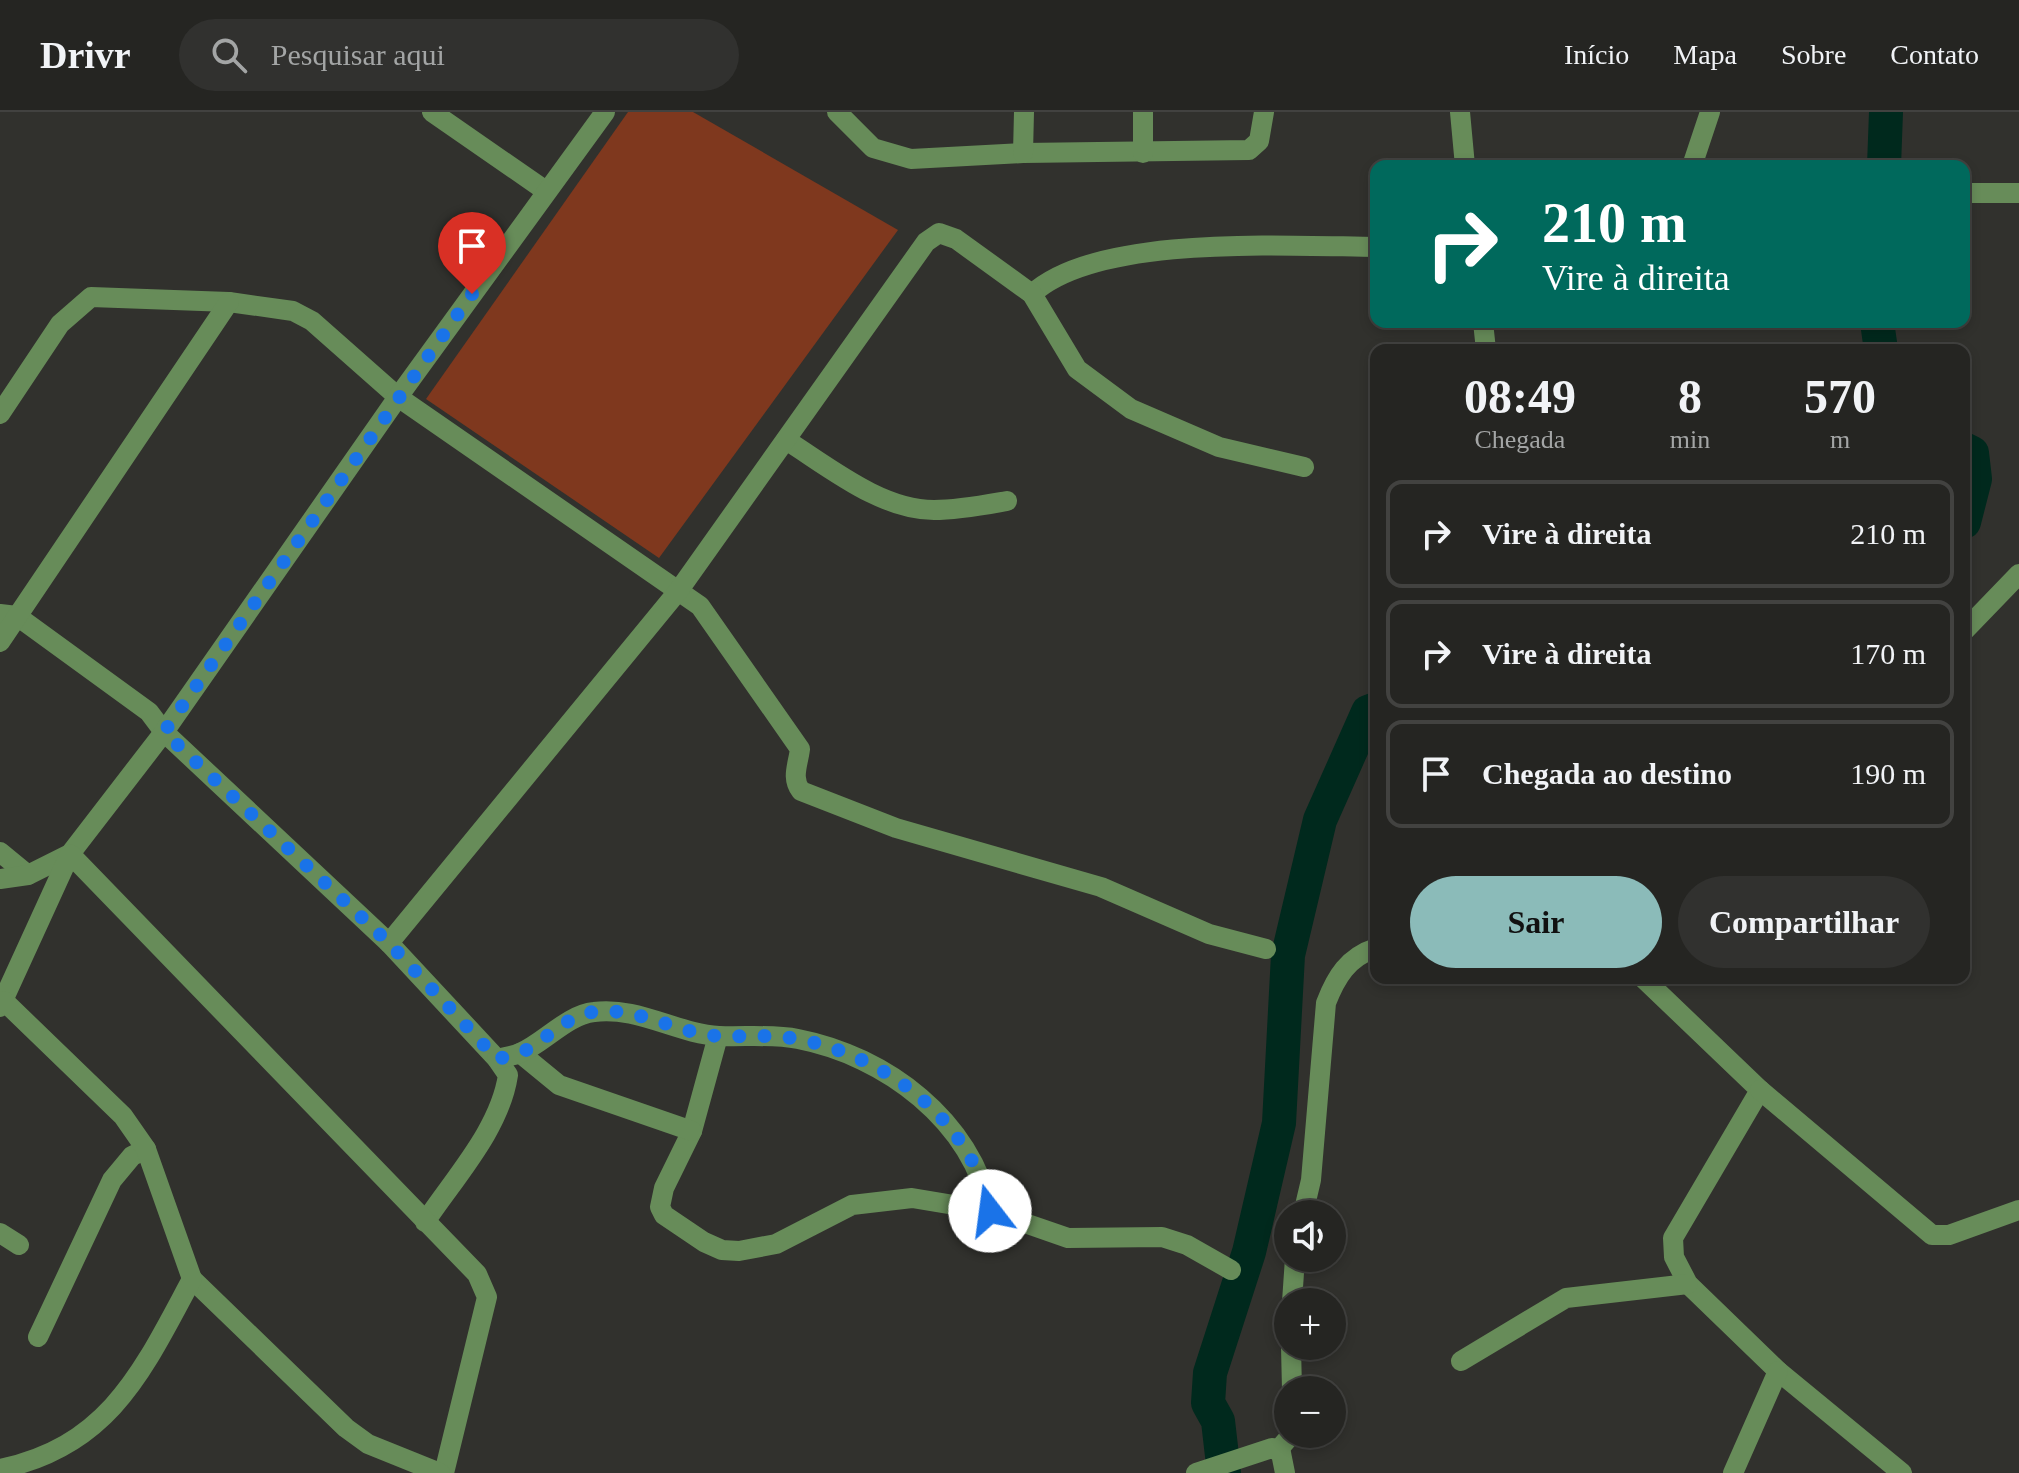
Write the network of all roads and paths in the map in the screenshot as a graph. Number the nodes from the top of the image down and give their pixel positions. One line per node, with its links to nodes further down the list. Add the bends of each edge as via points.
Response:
1 (432, 112): 13 (street)
2 (605, 112): 13 (street)
3 (837, 112): 9 (street, via 873,148 911,159)
4 (1024, 112): 9 (street)
5 (1143, 112): 10 (street)
6 (1264, 112): 10 (street, via 1259,141 1249,150)
7 (1460, 112): 11 (street)
8 (1710, 112): 12 (street)
9 (1023, 153): 10 (street)
10 (1143, 153)
11 (1464, 160)
12 (1694, 160)
13 (546, 191): 19 (street)
14 (1970, 193): 15 (street)
15 (2019, 193)
16 (1370, 247): 17 (street, via 1186,249 1058,273)
17 (1032, 294): 21 (street, via 956,239 939,233 926,242); 22 (street, via 1077,369 1131,409 1219,447)
18 (229, 302): 19 (street, via 293,311 312,321); 20 (street, via 91,297 60,324); 26 (street)
19 (398, 397): 25 (street); 29 (street)
20 (0, 414)
21 (786, 440): 23 (street, via 884,499 908,507 933,510); 25 (street)
22 (1304, 467)
23 (1007, 501)
24 (2019, 574): 27 (street)
25 (679, 590): 34 (street); 35 (street, via 707,615 794,739 800,749 795,772 801,791 896,828 1101,887 1209,934)
26 (9, 615): 28 (street); 29 (street, via 149,712)
27 (1970, 625)
28 (0, 642)
29 (164, 732): 31 (street); 34 (street)
30 (0, 852): 32 (street)
31 (70, 854): 32 (street); 38 (street); 48 (street)
32 (28, 875): 33 (street)
33 (0, 879)
34 (389, 943): 41 (street)
35 (1266, 949)
36 (1370, 950): 45 (street, via 1337,976 1326,1003)
37 (1649, 984): 42 (street)
38 (2, 1004): 44 (street, via 123,1116)
39 (718, 1036): 40 (street, via 628,1014 594,1012); 43 (street); 47 (street, via 797,1039 847,1052 902,1083 940,1115 973,1156)
40 (520, 1053): 41 (street); 43 (street, via 559,1085)
41 (497, 1059): 48 (street, via 508,1075 505,1096)
42 (1760, 1090): 46 (street, via 1932,1235 1949,1235); 53 (street, via 1673,1238 1674,1257)
43 (692, 1131): 47 (street, via 660,1207 664,1215 722,1250 776,1244 852,1205 912,1198)
44 (146, 1149): 52 (street); 54 (street, via 132,1156 112,1180)
45 (1306, 1200)
46 (2019, 1210)
47 (990, 1211): 51 (street, via 1068,1238 1162,1237)
48 (425, 1222): 59 (street, via 477,1274 487,1297)
49 (0, 1233): 50 (street)
50 (19, 1245)
51 (1231, 1270)
52 (192, 1279): 58 (street, via 148,1360 111,1411 72,1445); 59 (street, via 346,1428 368,1444)
53 (1688, 1284): 55 (street, via 1566,1298); 56 (street)
54 (38, 1337)
55 (1461, 1361)
56 (1778, 1371): 62 (street); 63 (street)
57 (1278, 1450): 60 (street, via 1264,1449 1251,1458); 61 (street)
58 (0, 1469)
59 (442, 1473)
60 (1196, 1473)
61 (1285, 1473)
62 (1733, 1473)
63 (1902, 1473)

